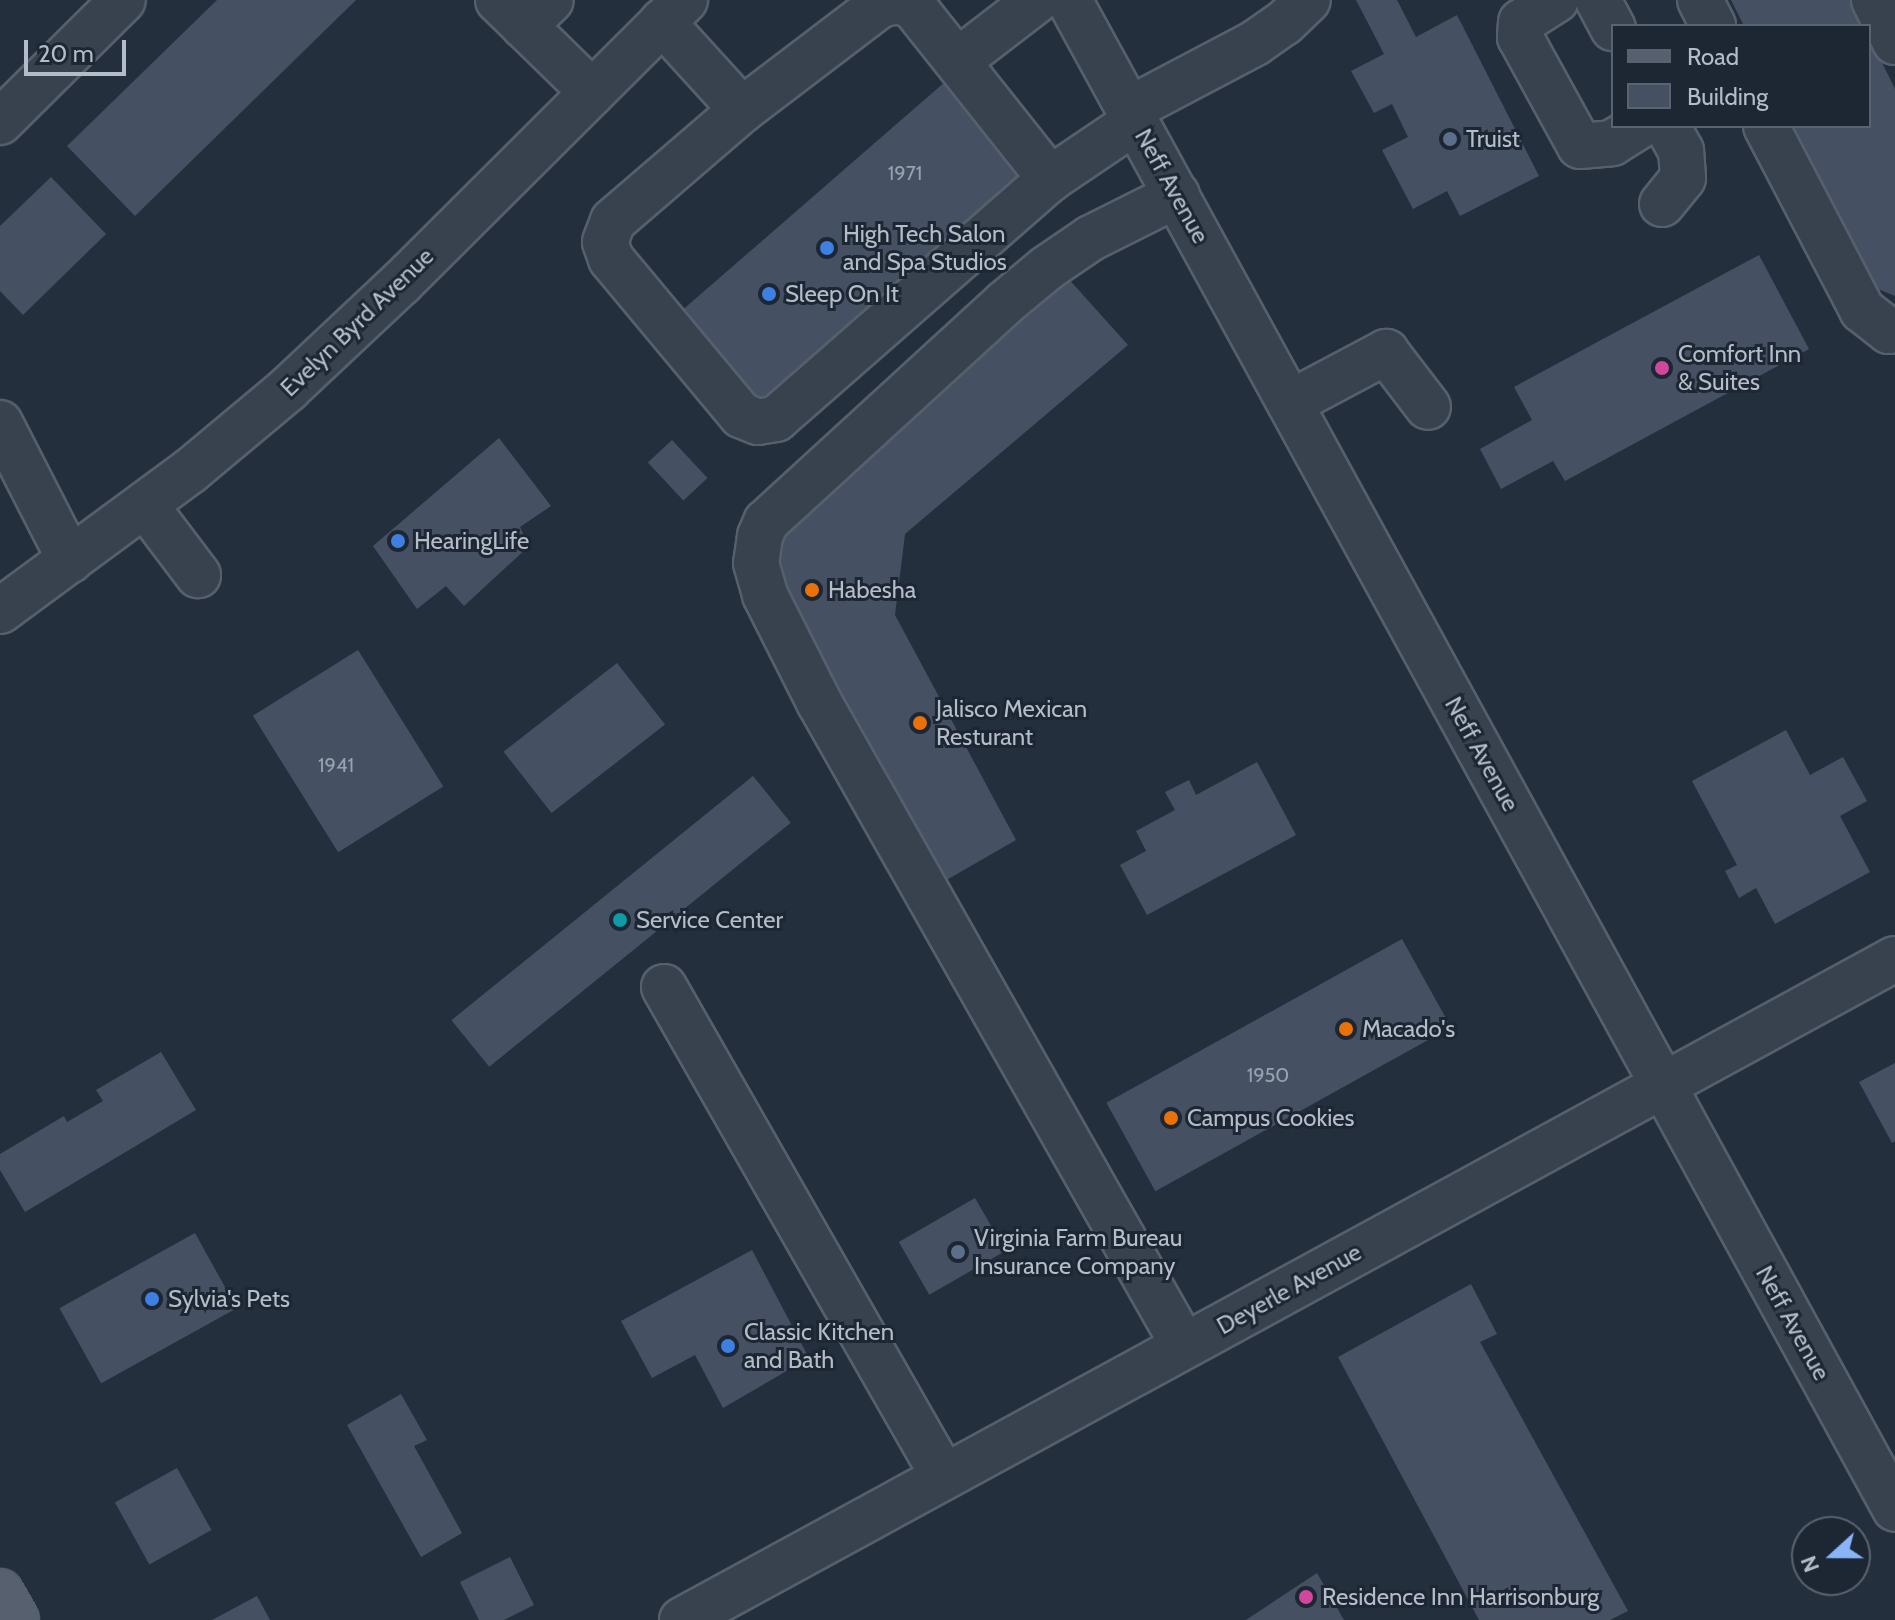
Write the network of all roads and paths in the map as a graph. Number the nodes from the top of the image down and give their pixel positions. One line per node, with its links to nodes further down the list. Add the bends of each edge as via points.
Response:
1 (123, 0): 16 (street)
2 (1037, 0): 12 (street)
3 (1069, 0): 15 (street, Neff Avenue)
4 (1308, 0): 15 (street, via 1255,43)
5 (1556, 0): 17 (street, via 1521,22 1520,37 1580,146 1612,143)
6 (1598, 0): 10 (street)
7 (1700, 0): 11 (street)
8 (525, 9): 13 (street)
9 (674, 11): 13 (street, Evelyn Byrd Avenue); 14 (street)
10 (1611, 24)
11 (1712, 24)
12 (959, 60): 14 (street, via 913,6 897,1 880,5); 20 (street)
13 (592, 92): 27 (street, Evelyn Byrd Avenue, via 342,340)
14 (742, 110): 20 (street, via 613,221 605,242 611,259 741,415 758,422 776,419)
15 (1133, 115): 20 (street); 21 (street, Neff Avenue)
16 (0, 122)
17 (1636, 128)
18 (1668, 128): 22 (street, via 1681,151 1683,178)
19 (1767, 128): 23 (street, via 1862,310)
20 (1050, 179)
21 (1177, 195): 24 (street, Neff Avenue); 34 (street, via 1091,238 1005,303 766,522 756,563 765,595 819,702)
22 (1662, 204)
23 (1895, 330)
24 (1290, 403): 25 (street, via 1400,344); 33 (street, Neff Avenue)
25 (1428, 407)
26 (0, 423): 28 (street)
27 (145, 505): 28 (street, Evelyn Byrd Avenue); 29 (street)
28 (70, 560): 30 (street, Evelyn Byrd Avenue)
29 (198, 575)
30 (0, 611)
31 (1895, 959): 33 (street, Deyerle Avenue)
32 (664, 987): 35 (street)
33 (1663, 1085): 34 (street, Deyerle Avenue); 36 (street, Neff Avenue)
34 (1184, 1346): 35 (street, Deyerle Avenue)
35 (944, 1477): 39 (street, Deyerle Avenue)
36 (1895, 1509)
37 (0, 1592): 38 (main road)
38 (16, 1620)
39 (682, 1620)

